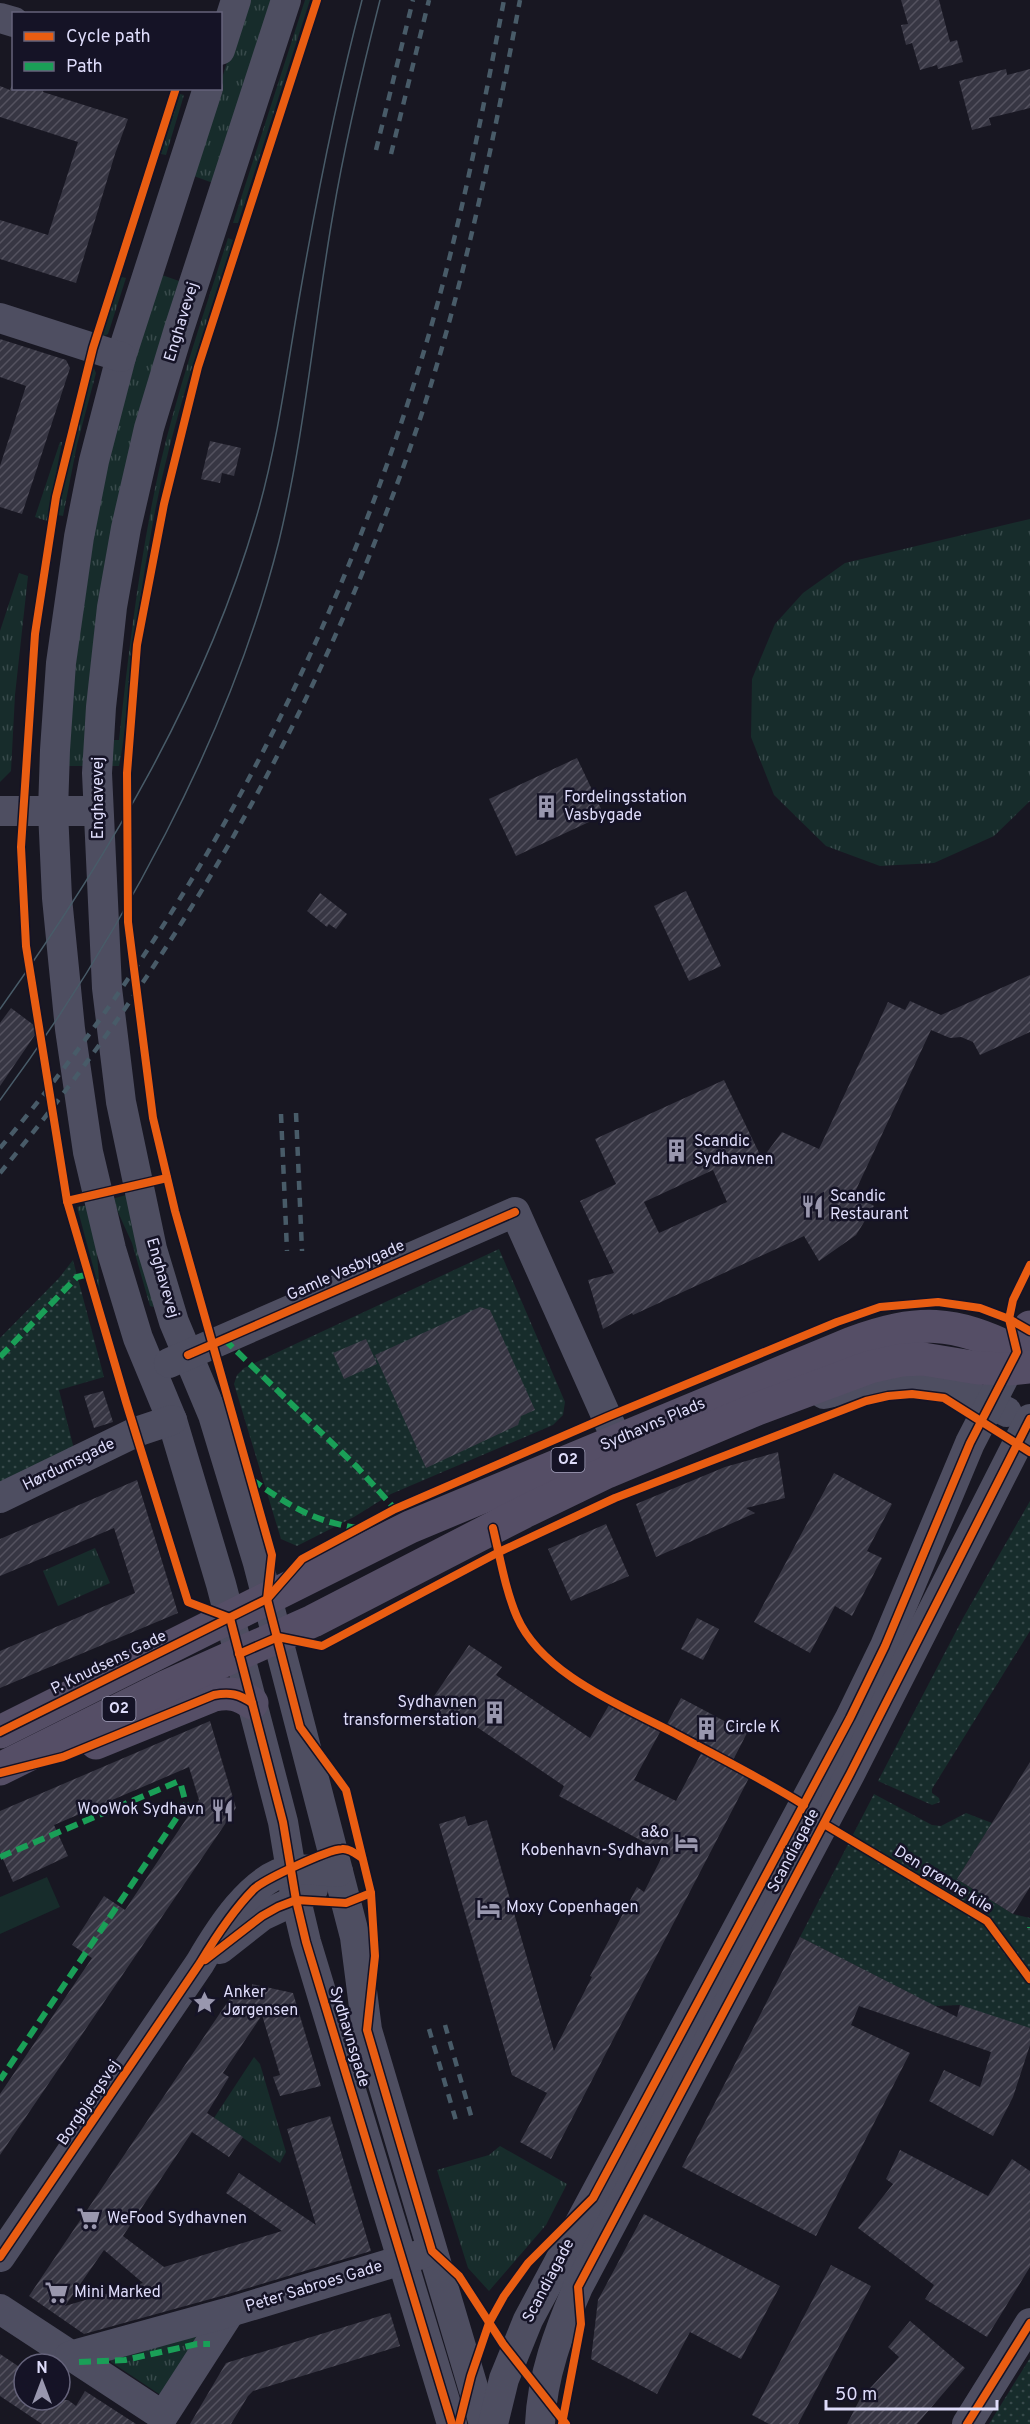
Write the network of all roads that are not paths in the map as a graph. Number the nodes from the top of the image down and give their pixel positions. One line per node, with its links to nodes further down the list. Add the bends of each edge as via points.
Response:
1 (236, 0): 3 (street)
2 (286, 0): 6 (street, Enghavevej)
3 (222, 44)
4 (207, 90): 5 (street)
5 (167, 222): 6 (street); 8 (street)
6 (208, 237): 11 (street, Enghavevej, via 149,428 126,528 101,706)
7 (0, 318): 8 (street)
8 (122, 357): 10 (street, via 94,461 75,563 62,663)
9 (0, 811): 10 (street)
10 (53, 812): 11 (street); 14 (street, via 64,975 88,1152 123,1290)
11 (97, 812): 12 (street, Enghavevej, via 107,988 121,1102 163,1289)
12 (188, 1355): 14 (street, Gamle Vasbygade); 19 (street, Gamle Vasbygade, via 515,1212); 21 (street, Enghavevej, via 213,1415)
13 (1023, 1356): 15 (street, Scandiagade); 16 (main road, O2, via 978,1368 922,1359 902,1360 870,1367); 19 (main road, Sydhavns Plads / O2, via 955,1327 889,1330)
14 (152, 1370): 17 (street)
15 (990, 1403): 16 (street, via 948,1388 896,1383 845,1389); 18 (street); 44 (street, Scandiagade, via 850,1718 525,2326 504,2379)
16 (757, 1409): 23 (main road, Sydhavns Plads / O2, via 607,1472)
17 (172, 1420): 20 (street, Hørdumsgade, via 136,1432); 22 (street)
18 (1029, 1423): 45 (street, Scandiagade, via 850,1774 578,2287 556,2341)
19 (617, 1440): 21 (main road, Sydhavns Plads / O2, via 410,1527)
20 (0, 1498)
21 (267, 1599): 22 (main road, O2); 23 (street, Enghavevej)
22 (230, 1618): 24 (street, Sydhavnsgade); 26 (main road, P. Knudsens Gade / O2)
23 (278, 1637): 24 (main road, O2); 29 (street, Sydhavnsgade)
24 (239, 1654): 25 (street, Sydhavnsgade); 27 (main road, O2, via 156,1691)
25 (252, 1703): 27 (main road, via 240,1695 214,1695 63,1757); 28 (street, Sydhavnsgade, via 283,1822)
26 (0, 1732)
27 (0, 1771)
28 (291, 1870): 29 (street, Borgbjergsvej); 30 (street, Sydhavnsgade); 31 (street, Borgbjergsvej, via 255,1889 213,1940)
29 (338, 1872): 30 (street, Borgbjergsvej); 32 (street, Sydhavnsgade, via 355,1937 367,2030)
30 (296, 1900): 31 (street, Borgbjergsvej, via 262,1916); 34 (street, Sydhavnsgade)
31 (200, 1963): 33 (street, Borgbjergsvej)
32 (432, 2251): 34 (street, Peter Sabroes Gade); 43 (street, Sydhavnsgade)
33 (0, 2257)
34 (402, 2260): 36 (street, Peter Sabroes Gade); 42 (street, Sydhavnsgade)
35 (0, 2309): 38 (street, Peter Sabroes Gade)
36 (230, 2312): 39 (street, Peter Sabroes Gade); 41 (street, Peter Sabroes Gade)
37 (1030, 2324): 46 (street)
38 (64, 2352)
39 (72, 2355)
40 (72, 2357): 41 (street, Peter Sabroes Gade)
41 (160, 2420)
42 (452, 2424)
43 (484, 2424)
44 (493, 2424)
45 (540, 2424)
46 (967, 2424)

